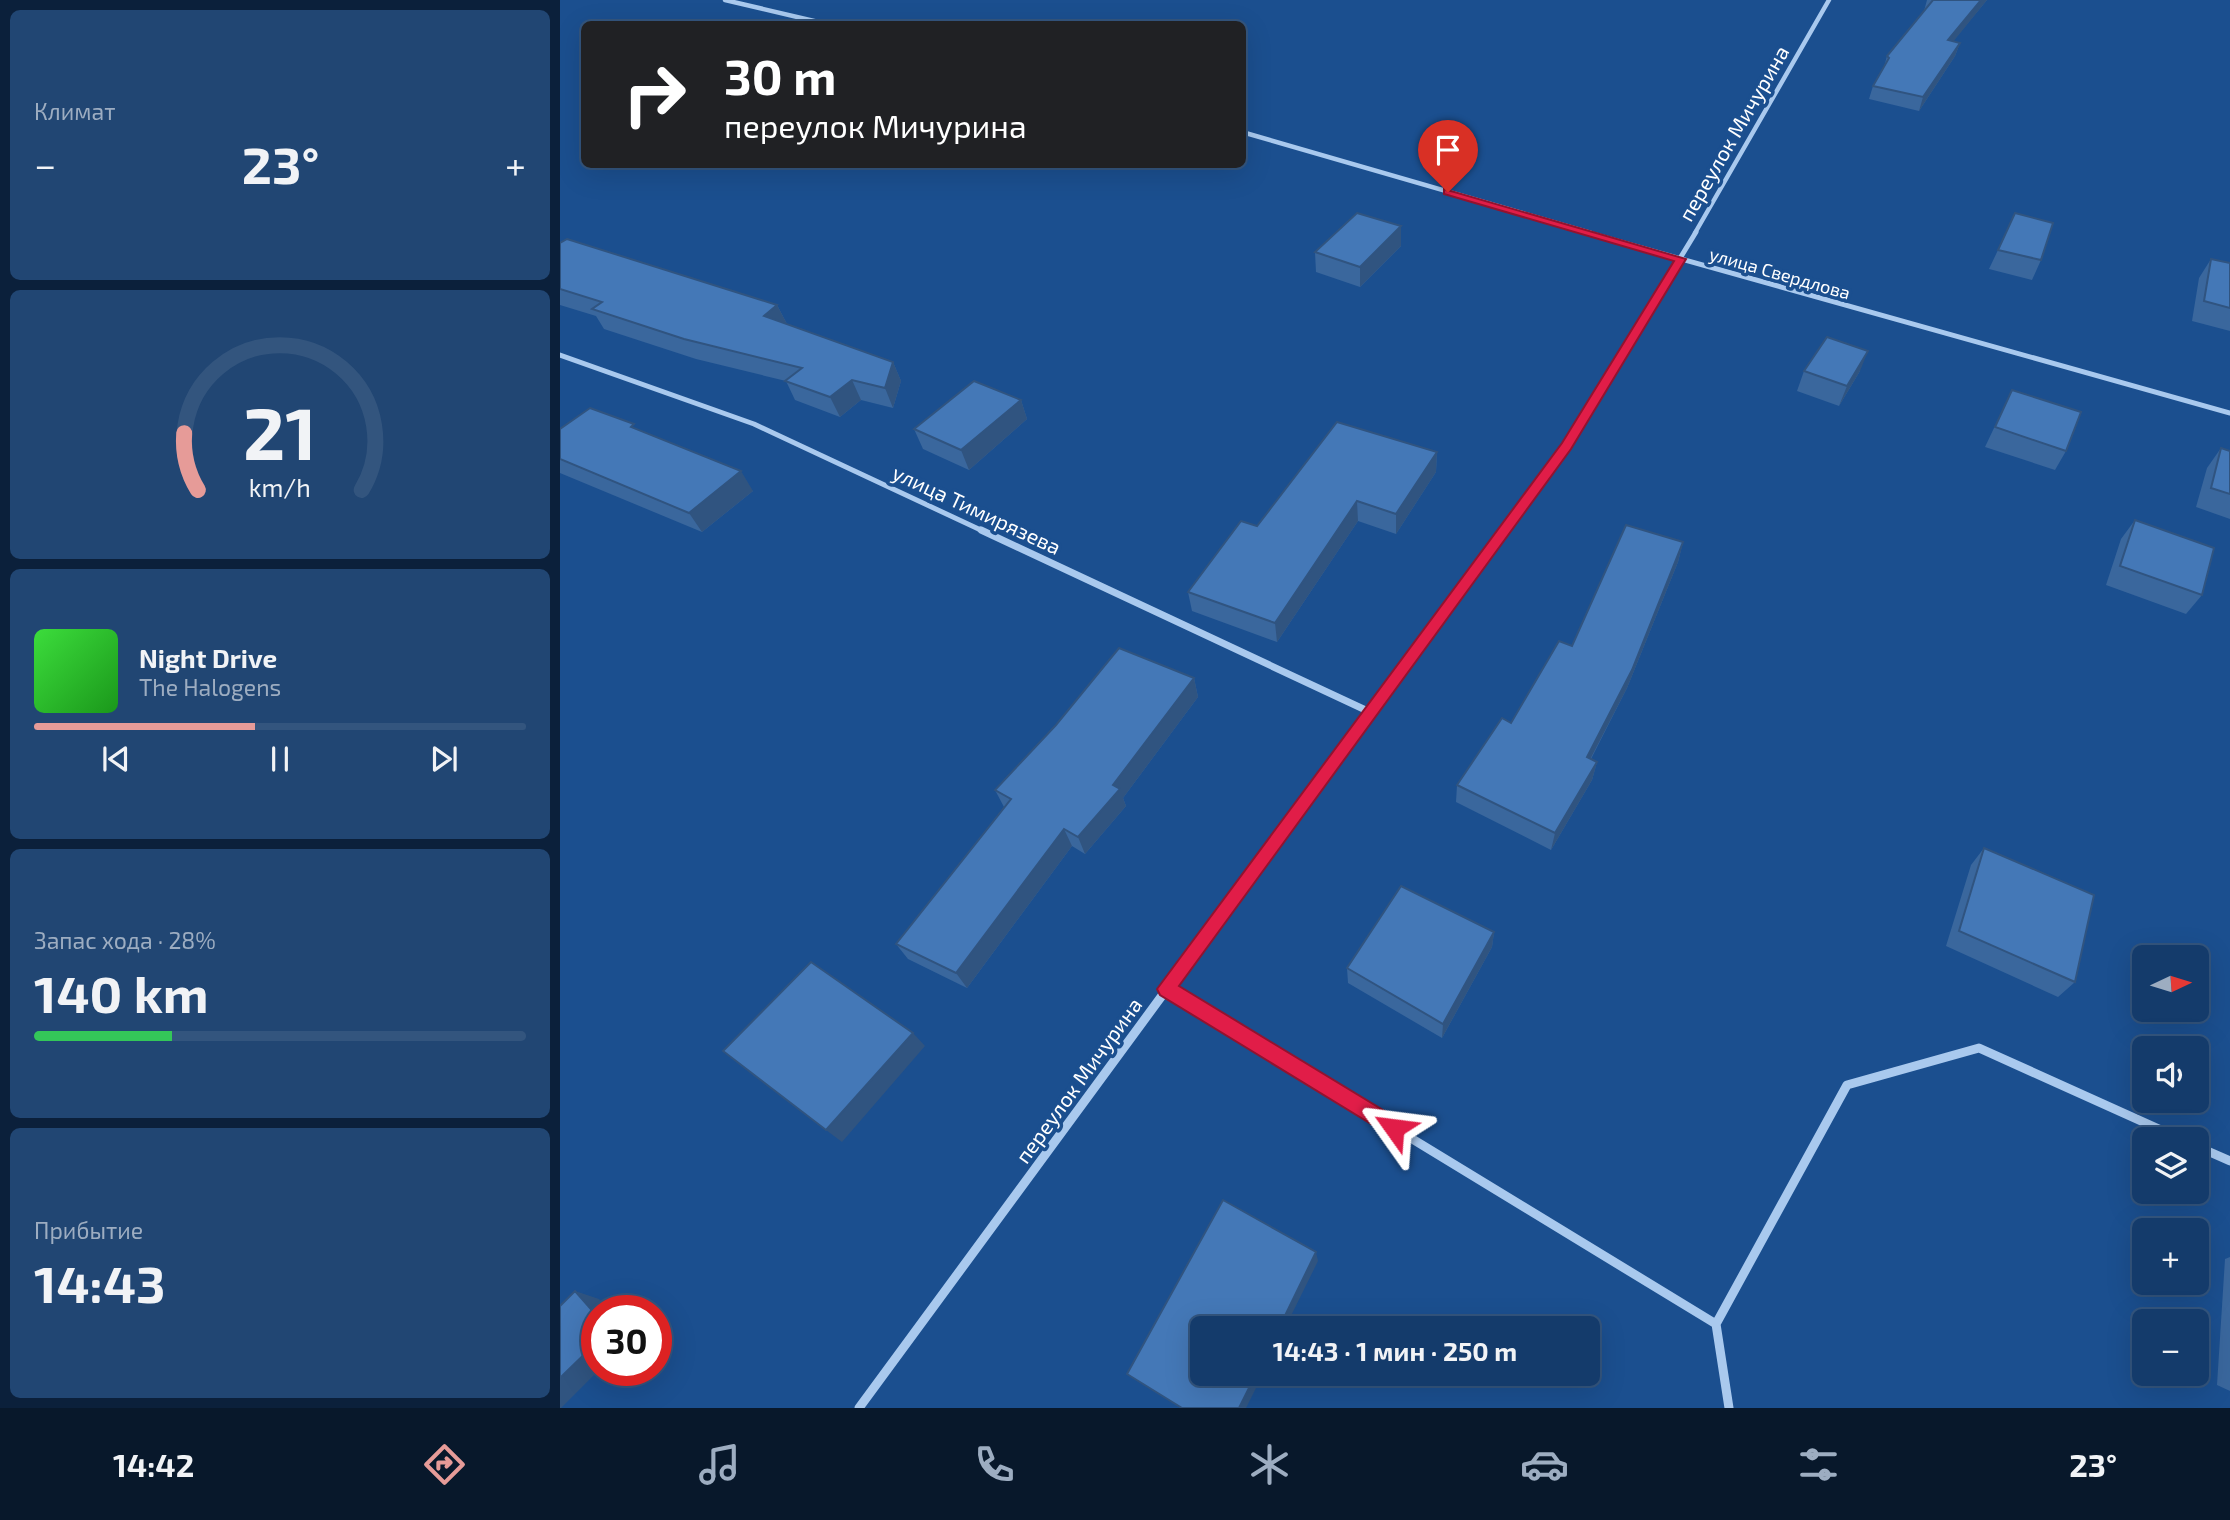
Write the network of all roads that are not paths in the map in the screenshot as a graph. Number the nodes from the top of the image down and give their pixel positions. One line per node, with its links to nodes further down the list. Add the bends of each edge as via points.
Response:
1 (724, 0): 3 (street)
2 (1829, 0): 5 (street, переулок Мичурина)
3 (814, 21)
4 (1246, 133): 5 (street, улица Свердлова)
5 (1680, 259): 7 (street, улица Свердлова); 8 (street, переулок Мичурина, via 1566,446)
6 (560, 355): 8 (street, улица Тимирязева, via 754,424)
7 (2230, 414)
8 (1372, 713): 9 (street, переулок Мичурина)
9 (1166, 989): 13 (street); 14 (street, переулок Мичурина)
10 (2154, 1127): 13 (street, via 1979,1048 1847,1085)
11 (2209, 1152): 12 (street)
12 (2230, 1161)
13 (1716, 1324): 15 (street)
14 (859, 1408)
15 (1729, 1408)

